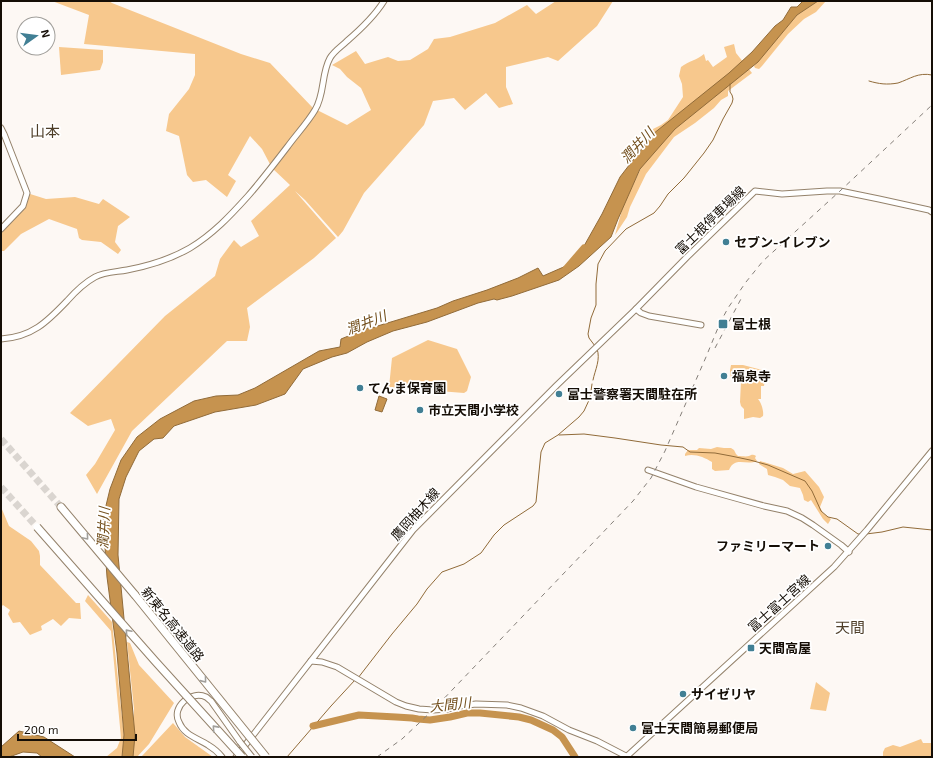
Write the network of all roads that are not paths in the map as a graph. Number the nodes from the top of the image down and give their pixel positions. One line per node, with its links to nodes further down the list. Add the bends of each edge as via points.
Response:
1 (384, 1): 7 (main road, via 374,16 333,54 325,69 322,92 315,109 270,170 221,225 198,243 165,260 96,276 78,289 39,327 24,334)
2 (1, 128): 4 (main road, via 27,193 24,206)
3 (932, 212): 5 (main road, 富士根停車場線, via 840,191 782,194 755,191)
4 (1, 229)
5 (636, 309): 6 (main road, via 649,316); 13 (main road, 鷹岡柚木線, via 406,538)
6 (701, 324)
7 (1, 339)
8 (932, 451): 12 (main road, 富士富士宮線)
9 (648, 470): 12 (main road, via 696,487 787,511 813,525)
10 (61, 507): 18 (highway, 新東名高速道路, one-way to 18, bridge)
11 (36, 527): 16 (highway, one-way to 11, bridge)
12 (849, 552): 19 (main road, 富士富士宮線)
13 (310, 661): 15 (main road, 鷹岡柚木線); 19 (main road, via 337,667 396,702 418,709 439,710 476,704 507,705 525,709 597,741)
14 (222, 757): 17 (main road, bridge, via 209,745 182,728 177,715 181,703 192,697 206,697)
15 (236, 757)
16 (242, 757)
17 (252, 757)
18 (266, 757)
19 (626, 757)

